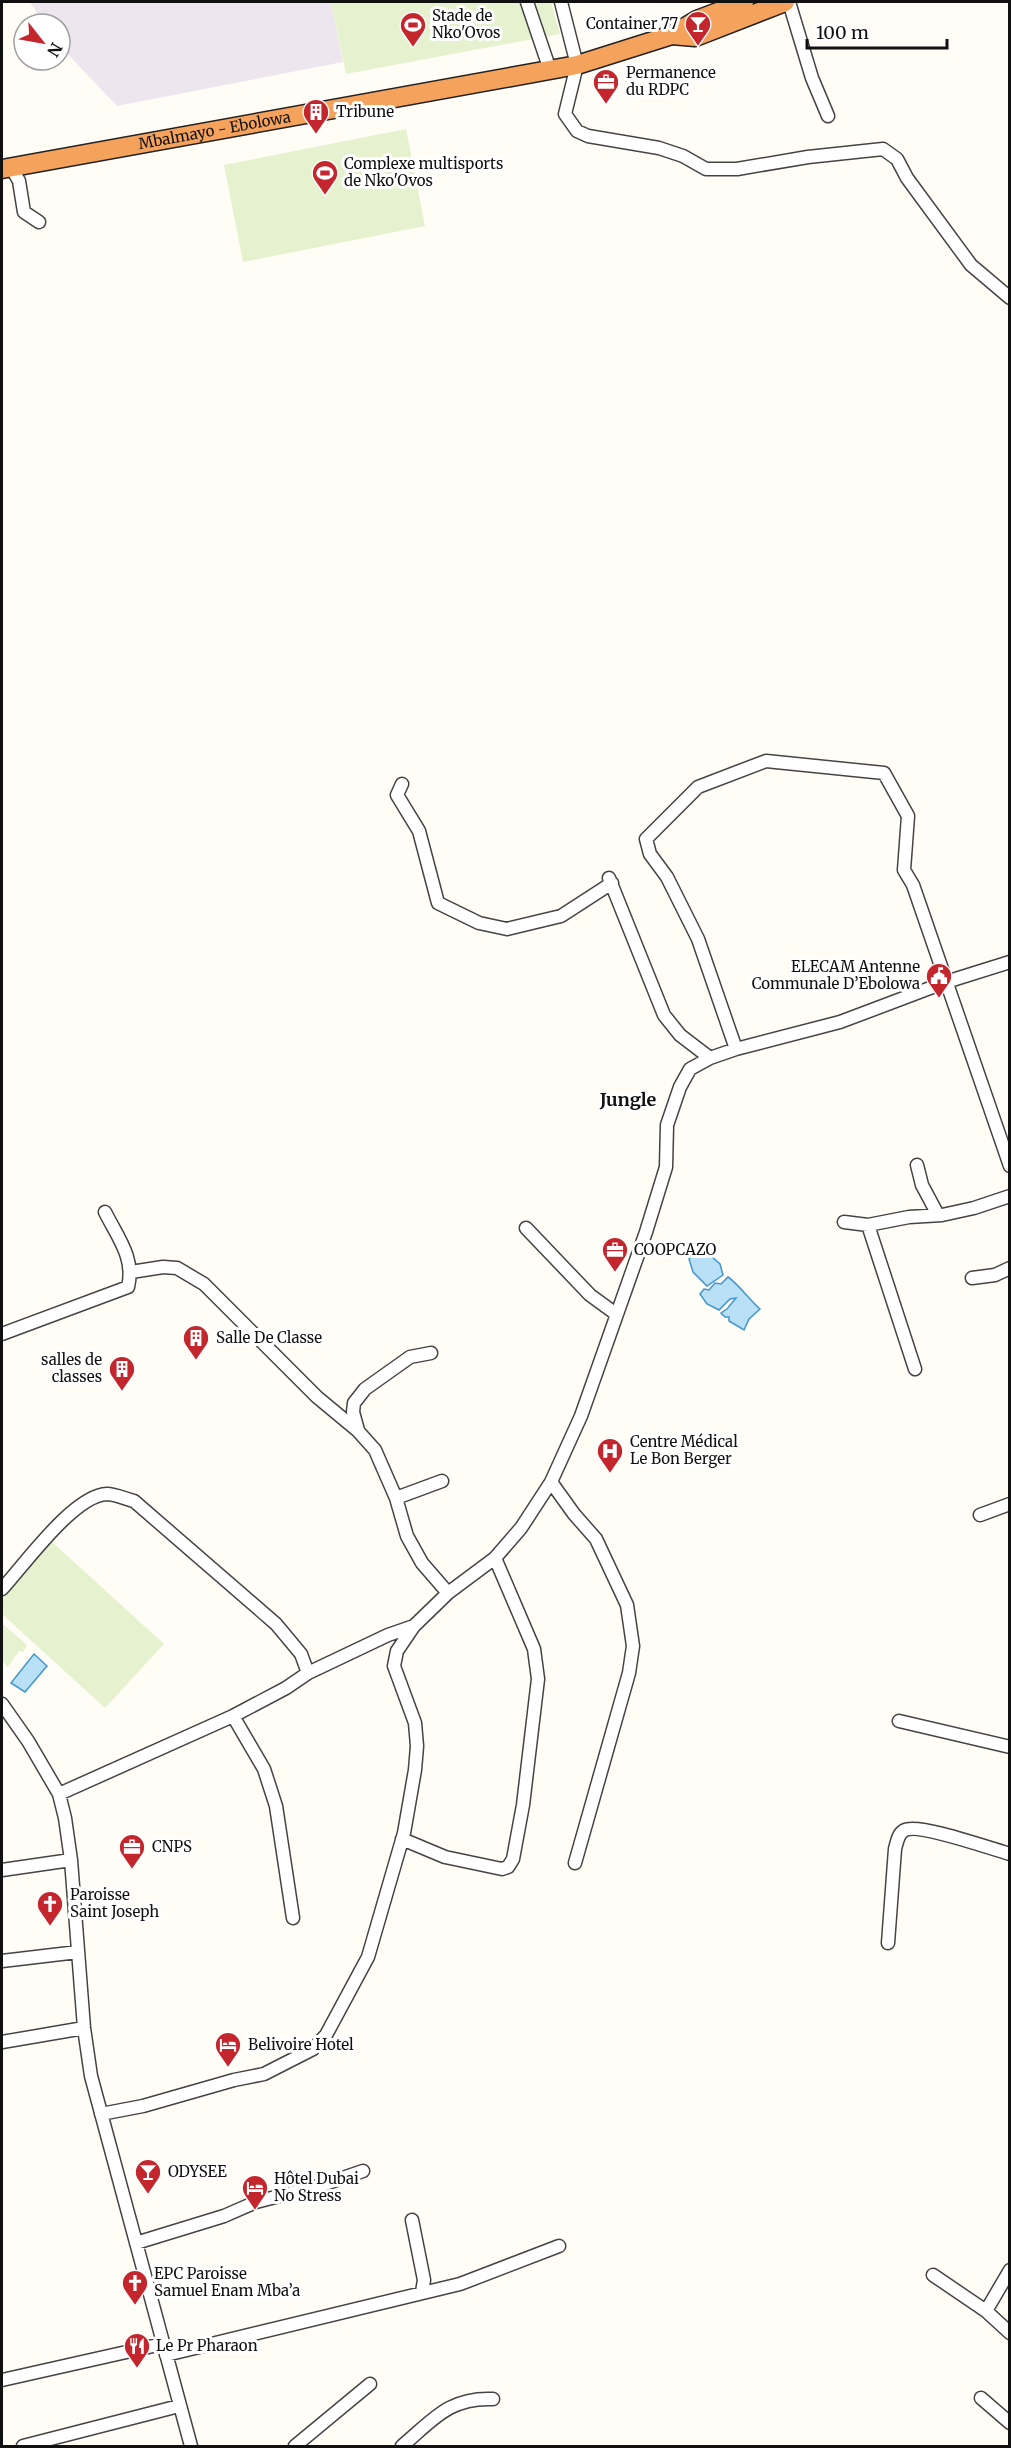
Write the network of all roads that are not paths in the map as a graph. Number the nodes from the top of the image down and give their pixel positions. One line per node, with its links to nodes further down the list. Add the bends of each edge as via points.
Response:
1 (528, 2): 7 (street)
2 (561, 2): 6 (street)
3 (744, 2): 5 (highway, Mbalmayo - Ebolowa, via 697,20)
4 (787, 2): 5 (highway, Mbalmayo - Ebolowa, via 695,37); 8 (street)
5 (672, 35): 6 (highway, Mbalmayo - Ebolowa)
6 (577, 65): 7 (highway, Mbalmayo - Ebolowa); 11 (street, via 565,114 577,131 588,136 672,152 706,168 737,169 884,149 897,159 971,266)
7 (550, 70): 9 (highway, Mbalmayo - Ebolowa)
8 (828, 116)
9 (6, 168): 10 (street, via 19,181 24,212)
10 (39, 222)
11 (1010, 298)
12 (402, 784): 16 (street, via 397,795 419,831 438,903 468,918 507,929 561,916 610,880 663,1015 680,1035)
13 (1010, 962): 14 (street)
14 (946, 982): 15 (street, via 840,1022); 15 (street, via 913,885 903,870 908,816 884,773 766,761 698,787 646,839 650,854 667,877 698,939); 18 (street)
15 (736, 1049): 16 (street)
16 (710, 1058): 28 (street, via 690,1069 680,1087 667,1125 666,1167)
17 (917, 1165): 21 (street, via 922,1185)
18 (1010, 1166)
19 (1010, 1196): 21 (street)
20 (105, 1212): 26 (street, via 128,1257)
21 (938, 1215): 23 (street)
22 (844, 1222): 23 (street)
23 (868, 1225): 31 (street)
24 (526, 1228): 28 (street, via 590,1295)
25 (1010, 1268): 27 (street)
26 (131, 1272): 29 (street, via 128,1287); 32 (street, via 177,1268 204,1284 317,1397)
27 (972, 1278)
28 (616, 1314): 34 (street, via 581,1416)
29 (2, 1334)
30 (431, 1353): 32 (street, via 411,1357 365,1389 354,1403)
31 (915, 1369)
32 (358, 1431): 35 (street, via 375,1450)
33 (442, 1481): 35 (street)
34 (551, 1482): 38 (street, via 521,1528); 51 (street, via 596,1539 627,1605 633,1646 626,1684)
35 (396, 1498): 40 (street, via 407,1536 422,1563)
36 (1010, 1504): 37 (street)
37 (980, 1515)
38 (495, 1558): 40 (street); 48 (street, via 534,1649 538,1678 513,1859 502,1869 445,1857)
39 (2, 1589): 42 (street, via 79,1504 109,1494 134,1501 276,1624 301,1654)
40 (448, 1593): 41 (street)
41 (414, 1626): 42 (street); 48 (street, via 394,1658 415,1723 417,1746)
42 (308, 1673): 44 (street)
43 (2, 1704): 47 (street)
44 (233, 1716): 47 (street); 53 (street, via 264,1769 276,1806)
45 (899, 1721): 46 (street)
46 (1010, 1747)
47 (59, 1794): 50 (street)
48 (402, 1839): 59 (street, via 368,1957 326,2035 313,2049 264,2074)
49 (1010, 1854): 54 (street, via 943,1834 904,1830 895,1850)
50 (71, 1860): 52 (street); 55 (street)
51 (575, 1863)
52 (2, 1870)
53 (293, 1918)
54 (888, 1943)
55 (78, 1952): 56 (street); 57 (street)
56 (2, 1961)
57 (84, 2028): 58 (street); 59 (street)
58 (2, 2042)
59 (100, 2114): 62 (street)
60 (363, 2171): 62 (street)
61 (412, 2220): 66 (street, via 424,2280)
62 (136, 2243): 69 (street)
63 (559, 2246): 66 (street, via 460,2284)
64 (1010, 2270): 67 (street)
65 (933, 2275): 67 (street)
66 (422, 2292): 69 (street)
67 (986, 2311): 68 (street)
68 (1010, 2333)
69 (164, 2350): 70 (street); 74 (street)
70 (2, 2380)
71 (370, 2384): 78 (street)
72 (981, 2398): 75 (street)
73 (493, 2399): 79 (street, via 462,2401 452,2406)
74 (178, 2406): 76 (street); 77 (street)
75 (1010, 2422)
76 (23, 2446)
77 (191, 2446)
78 (295, 2446)
79 (402, 2446)

